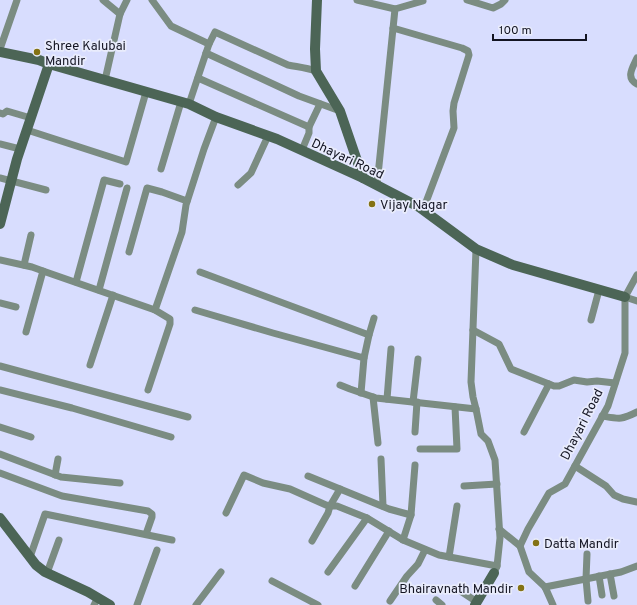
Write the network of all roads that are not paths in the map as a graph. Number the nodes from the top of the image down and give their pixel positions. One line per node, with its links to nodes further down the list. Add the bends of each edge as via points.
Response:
1 (17, 0): 14 (street)
2 (103, 0): 11 (street)
3 (127, 0): 11 (street)
4 (152, 0): 13 (street, via 171,26)
5 (317, 0): 18 (street)
6 (357, 0): 10 (street)
7 (424, 0): 10 (street)
8 (467, 0): 9 (street, via 493,8)
9 (505, 0)
10 (395, 9): 12 (street)
11 (120, 14): 20 (street)
12 (393, 28): 41 (street); 46 (street, via 462,48 468,51 469,55 454,103 454,128)
13 (209, 44): 15 (street); 18 (street, via 215,32 288,66)
14 (0, 50): 17 (street, Dhayari Road)
15 (206, 53): 19 (street); 24 (street)
16 (637, 58): 21 (street, via 631,77)
17 (49, 64): 20 (street, Dhayari Road); 28 (street)
18 (316, 71): 25 (street)
19 (198, 78): 23 (street); 29 (street)
20 (105, 80): 22 (street, Dhayari Road)
21 (637, 84)
22 (146, 92): 23 (street, Dhayari Road); 30 (street, via 126,162)
23 (185, 103): 27 (street, Dhayari Road); 35 (street)
24 (320, 104): 25 (street); 29 (street)
25 (340, 111): 37 (street)
26 (0, 113): 28 (street, via 7,111)
27 (216, 117): 31 (street, Dhayari Road); 44 (street)
28 (31, 118): 30 (street)
29 (309, 127): 34 (street)
30 (27, 130): 33 (street)
31 (268, 136): 34 (street, Dhayari Road); 40 (street, via 252,173)
32 (0, 144): 33 (street)
33 (20, 149): 38 (street)
34 (302, 150): 37 (street, Dhayari Road)
35 (161, 169)
36 (0, 178): 38 (street)
37 (363, 178): 41 (street, Dhayari Road)
38 (10, 180): 43 (street); 45 (street)
39 (120, 184): 56 (street, via 104,180)
40 (238, 185)
41 (377, 185): 46 (street, Dhayari Road)
42 (127, 188): 57 (street)
43 (46, 190)
44 (187, 201): 50 (street, via 147,188); 64 (street, via 182,232)
45 (2, 207): 47 (street)
46 (423, 210): 49 (street, Dhayari Road)
47 (0, 224)
48 (31, 235): 52 (street)
49 (476, 249): 58 (street, Dhayari Road, via 513,264); 68 (street)
50 (129, 252)
51 (0, 260): 52 (street)
52 (24, 266): 53 (street)
53 (43, 271): 56 (street); 69 (street)
54 (200, 272): 70 (street)
55 (637, 275): 60 (street, Dhayari Road)
56 (76, 282): 57 (street)
57 (99, 290): 59 (street)
58 (599, 290): 60 (street, Dhayari Road); 67 (street)
59 (113, 295): 64 (street); 74 (street)
60 (625, 297): 61 (street); 76 (street, Dhayari Road, via 625,353)
61 (637, 301)
62 (0, 303): 63 (street)
63 (16, 307)
64 (155, 310): 80 (street, via 170,318 170,324)
65 (195, 310): 72 (street)
66 (374, 318): 70 (street)
67 (591, 320)
68 (473, 330): 78 (street, via 499,344 511,368); 86 (street, via 471,382)
69 (26, 332)
70 (369, 335): 72 (street)
71 (391, 349): 83 (street)
72 (364, 358): 81 (street)
73 (418, 359): 84 (street)
74 (90, 365)
75 (0, 366): 89 (street)
76 (615, 383): 78 (street, via 574,380 559,386); 88 (street, Dhayari Road)
77 (340, 384): 81 (street)
78 (549, 384): 92 (street)
79 (0, 390): 94 (street)
80 (148, 390)
81 (361, 393): 82 (street)
82 (373, 397): 83 (street); 95 (street)
83 (386, 399): 84 (street)
84 (415, 402): 85 (street); 91 (street)
85 (455, 407): 86 (street); 96 (street, via 457,449)
86 (476, 409): 106 (street, via 481,434 488,440 495,460)
87 (637, 412): 88 (street, via 623,418)
88 (602, 416): 101 (street, Dhayari Road)
89 (188, 417)
90 (0, 427): 93 (street)
91 (415, 432)
92 (524, 432)
93 (31, 437)
94 (171, 437)
95 (378, 443)
96 (420, 449)
97 (0, 454): 103 (street)
98 (58, 458): 103 (street)
99 (381, 459): 111 (street)
100 (415, 465): 114 (street)
101 (575, 466): 109 (street, via 606,486 614,495); 124 (street, Dhayari Road, via 565,484 549,493)
102 (0, 473): 119 (street, via 62,496 148,512 152,517)
103 (55, 475): 105 (street)
104 (308, 476): 108 (street)
105 (120, 483)
106 (497, 484): 107 (street); 117 (street)
107 (464, 486)
108 (340, 489): 110 (street); 111 (street)
109 (637, 502)
110 (330, 506): 113 (street, via 290,489 263,483 244,475); 115 (street, via 337,506); 123 (street)
111 (383, 506): 114 (street)
112 (458, 506): 129 (street)
113 (226, 513)
114 (411, 515): 122 (street)
115 (367, 518): 118 (street); 133 (street)
116 (0, 519): 128 (street)
117 (499, 529): 124 (street); 131 (street)
118 (389, 531): 122 (street); 139 (street)
119 (146, 534): 121 (street); 128 (street, via 45,514)
120 (59, 540): 134 (street)
121 (172, 540)
122 (403, 540): 126 (street)
123 (312, 541)
124 (520, 546): 140 (street, via 529,572)
125 (157, 550): 150 (street)
126 (425, 550): 129 (street); 146 (street, via 418,564)
127 (587, 554): 137 (street)
128 (30, 557): 134 (street)
129 (449, 557): 131 (street)
130 (637, 566): 135 (street)
131 (496, 569): 148 (street)
132 (221, 572): 151 (street)
133 (328, 572)
134 (48, 573): 145 (street)
135 (610, 574): 136 (street); 143 (street)
136 (599, 576): 137 (street); 142 (street)
137 (586, 578): 140 (street); 147 (street)
138 (272, 581): 152 (street)
139 (355, 586)
140 (545, 587): 154 (street)
141 (462, 592): 148 (street)
142 (602, 595)
143 (614, 596)
144 (436, 600): 153 (street)
145 (96, 601): 149 (street)
146 (390, 601)
147 (588, 601)
148 (476, 604)
149 (110, 605)
150 (137, 605)
151 (196, 605)
152 (318, 605)
153 (442, 605)
154 (554, 605)

